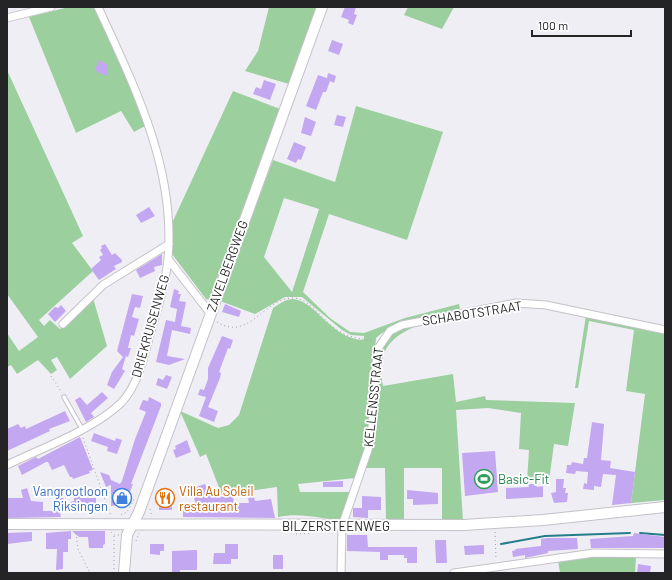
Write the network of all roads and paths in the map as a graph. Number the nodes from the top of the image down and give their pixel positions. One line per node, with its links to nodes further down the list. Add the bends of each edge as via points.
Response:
1 (51, 7): 4 (street)
2 (98, 7): 5 (street, DRIEKRUISENWEG, via 154,142 165,190)
3 (322, 7): 7 (main road, ZAVELBERGWEG)
4 (7, 18)
5 (169, 244): 6 (street, DRIEKRUISENWEG); 8 (street, DRIEKRUISENWEG, via 103,285)
6 (168, 259): 7 (street, DRIEKRUISENWEG); 13 (street, DRIEKRUISENWEG, via 154,321 134,385 113,410)
7 (210, 313): 10 (path, KELLENSSTRAAT, via 224,327 238,327 278,303 294,298 303,300 327,324 339,331 351,337); 21 (main road, ZAVELBERGWEG, via 139,512)
8 (64, 324)
9 (665, 330): 10 (street, SCHABOTSTRAAT, via 546,305 516,303 402,324 390,331)
10 (380, 342): 23 (street, KELLENSSTRAAT, via 377,350 368,450)
11 (52, 376): 12 (path)
12 (64, 397): 13 (lane)
13 (81, 430): 14 (street, DRIEKRUISENWEG); 17 (path)
14 (7, 465)
15 (138, 492): 18 (path, via 127,512)
16 (665, 507): 22 (main road, BILZERSTEENWEG)
17 (112, 516)
18 (118, 516)
19 (7, 524): 20 (main road, BILZERSTEENWEG)
20 (75, 524): 21 (main road, BILZERSTEENWEG); 27 (path, via 78,549)
21 (132, 524): 23 (main road, BILZERSTEENWEG); 29 (main road, ZAVELBERGWEG, via 126,542)
22 (495, 524): 23 (main road, BILZERSTEENWEG); 26 (path)
23 (342, 526): 30 (street, KELLENSSTRAAT)
24 (114, 535): 28 (path)
25 (665, 554): 26 (street, via 594,553)
26 (497, 570): 31 (street)
27 (90, 573)
28 (114, 573)
29 (124, 573)
30 (341, 573)
31 (454, 573)

